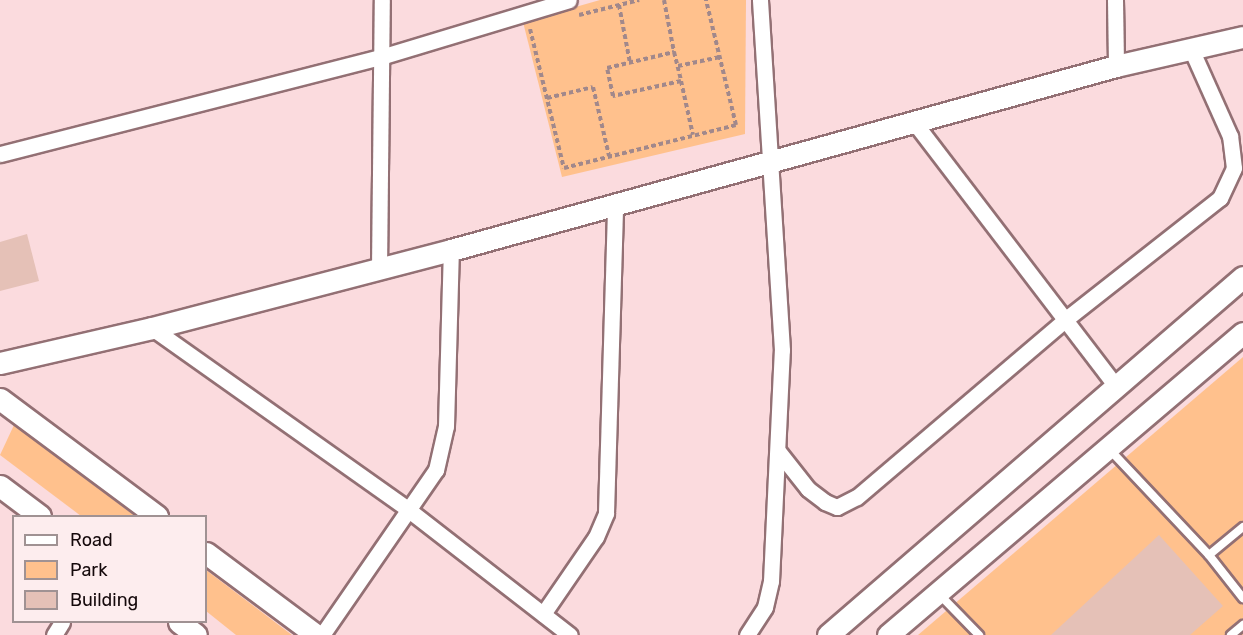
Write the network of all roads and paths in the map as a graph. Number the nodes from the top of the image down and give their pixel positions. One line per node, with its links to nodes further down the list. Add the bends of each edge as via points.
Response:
1 (382, 0): 14 (street)
2 (569, 0): 14 (street)
3 (639, 0): 8 (path)
4 (664, 0): 13 (path)
5 (706, 0): 15 (path)
6 (760, 0): 25 (street)
7 (1115, 0): 18 (street)
8 (619, 5): 9 (path); 16 (path)
9 (574, 16)
10 (540, 24): 20 (path, via 529,27)
11 (1243, 37): 12 (main road)
12 (1191, 49): 18 (main road); 30 (street, via 1230,136 1234,168 1220,198)
13 (674, 52): 16 (path); 17 (path)
14 (384, 56): 23 (street); 28 (street)
15 (720, 57): 17 (path); 22 (path, via 736,125)
16 (630, 63): 19 (path, via 607,68 613,96)
17 (678, 66): 19 (path)
18 (1116, 66): 21 (main road)
19 (681, 81): 22 (path)
20 (547, 98): 24 (path, via 593,87); 24 (path, via 564,168)
21 (914, 122): 25 (main road); 30 (street)
22 (693, 135): 24 (path)
23 (0, 154)
24 (609, 156)
25 (771, 162): 26 (main road); 37 (street, via 782,350)
26 (615, 207): 27 (main road); 47 (street, via 606,513 596,537)
27 (451, 250): 28 (main road); 39 (street, via 446,426 436,470)
28 (379, 269): 31 (main road)
29 (1243, 277): 34 (main road)
30 (1066, 319): 34 (street); 37 (street, via 856,497 837,507 808,489)
31 (152, 328): 33 (main road); 39 (street)
32 (1243, 333): 36 (main road)
33 (0, 363)
34 (1116, 386): 55 (main road)
35 (0, 399): 41 (main road)
36 (1108, 448): 44 (lane); 45 (main road)
37 (778, 451): 54 (street, via 771,581 765,607)
38 (0, 486): 40 (main road)
39 (410, 511): 47 (street); 52 (street)
40 (39, 515)
41 (156, 515)
42 (1243, 527): 44 (lane)
43 (207, 554): 51 (main road)
44 (1209, 555): 46 (lane)
45 (938, 592): 56 (main road); 57 (lane)
46 (1243, 598)
47 (543, 614): 53 (street)
48 (181, 623): 50 (main road)
49 (1243, 625): 58 (lane)
50 (196, 635)
51 (315, 635)
52 (322, 635)
53 (570, 635)
54 (747, 635)
55 (828, 635)
56 (888, 635)
57 (979, 635)
58 (1231, 635)

